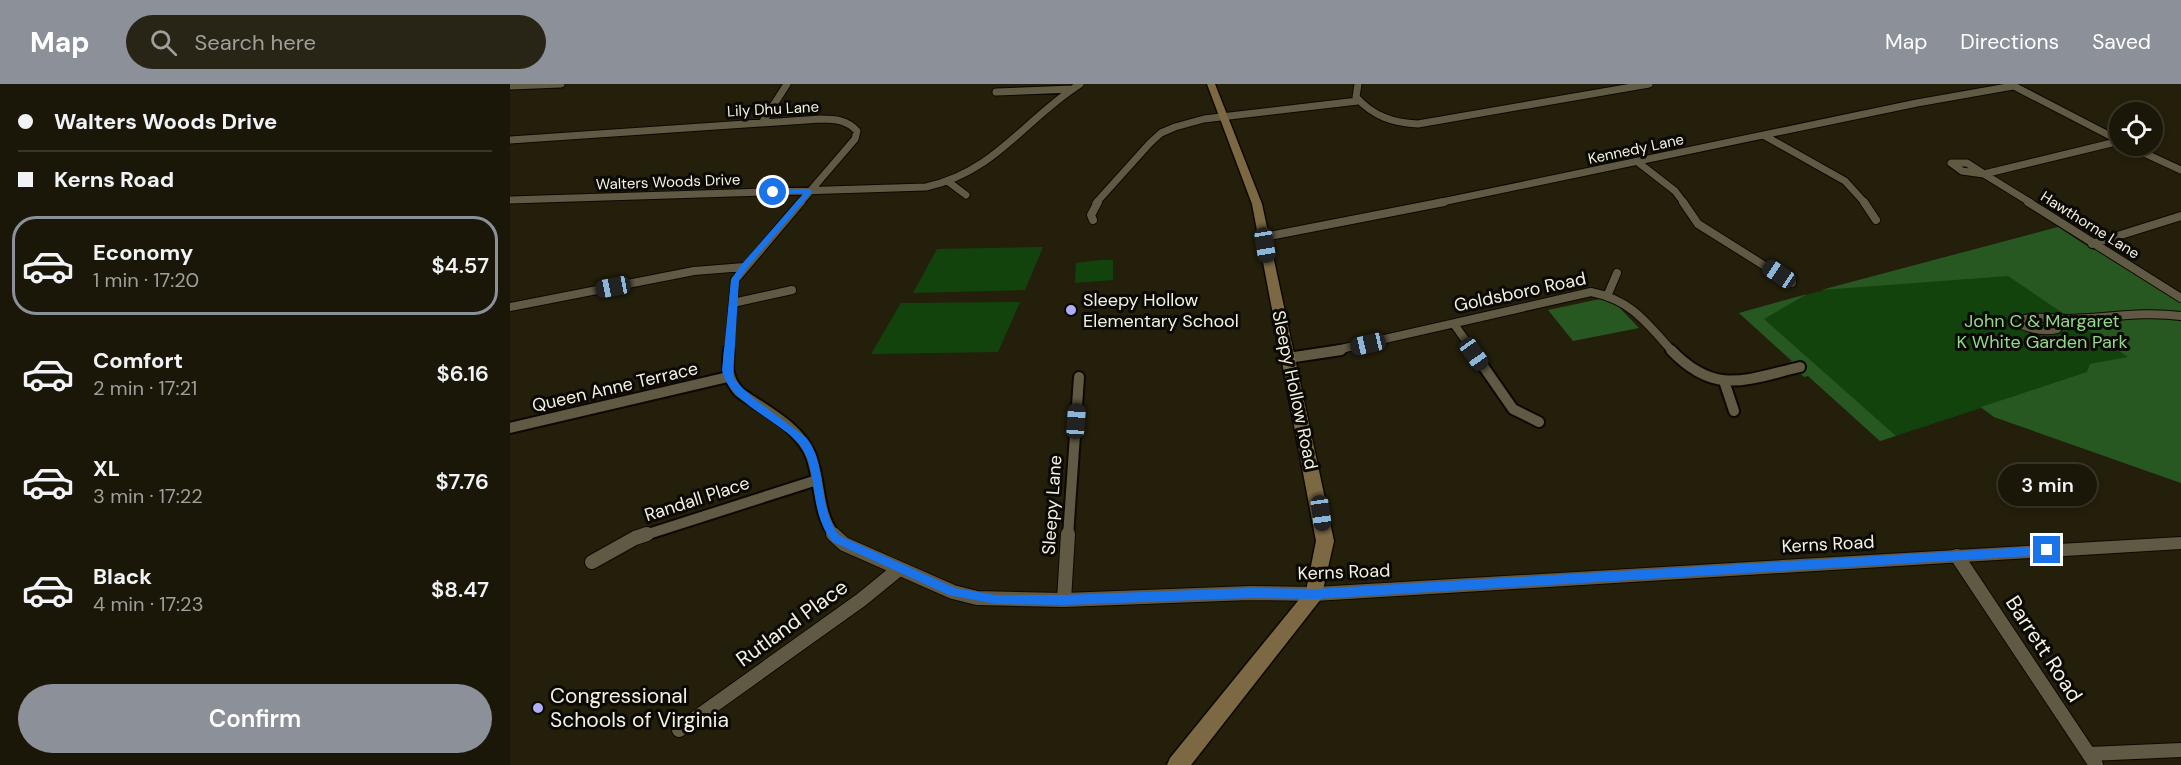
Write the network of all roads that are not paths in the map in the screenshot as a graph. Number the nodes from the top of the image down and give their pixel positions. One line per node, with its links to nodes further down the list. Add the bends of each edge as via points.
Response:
1 (561, 84): 8 (street)
2 (787, 84): 13 (street)
3 (1080, 84): 9 (street, Walters Woods Drive)
4 (1211, 84): 12 (main road, Sleepy Hollow Road)
5 (1358, 84): 11 (street)
6 (1649, 84): 11 (street, via 1418,124 1385,119)
7 (2012, 85): 14 (street); 15 (street, Kennedy Lane)
8 (510, 86)
9 (1072, 89): 10 (street); 21 (street, Walters Woods Drive, via 974,171)
10 (996, 93)
11 (1358, 101): 12 (street)
12 (1224, 116): 26 (street, via 1186,123 1155,138 1095,205); 28 (main road, Sleepy Hollow Road, via 1257,204)
13 (762, 123): 16 (street, Lily Dhu Lane); 22 (street, Lily Dhu Lane, via 828,119 847,123 857,131 855,139)
14 (2109, 135)
15 (1765, 136): 19 (street, Kennedy Lane); 27 (street, via 1845,181)
16 (510, 140)
17 (2109, 144): 29 (street, Hawthorne Lane, via 1984,174)
18 (2151, 156): 20 (street)
19 (1639, 163): 28 (street, Kennedy Lane); 32 (street, via 1675,191 1698,224)
20 (2181, 170)
21 (950, 183): 22 (street, Walters Woods Drive); 23 (street)
22 (810, 191): 24 (street, Walters Woods Drive); 30 (street, Lily Dhu Lane)
23 (966, 195)
24 (510, 200)
25 (2181, 216): 29 (street)
26 (1093, 220)
27 (1876, 220)
28 (1264, 237): 41 (main road, Sleepy Hollow Road)
29 (2092, 244): 35 (street, Hawthorne Lane)
30 (744, 267): 36 (street, via 735,280); 37 (street, via 694,271)
31 (1617, 273): 34 (street)
32 (1792, 283)
33 (792, 290): 36 (street)
34 (1608, 294): 40 (street, Goldsboro Road, via 1581,293); 45 (street, Goldsboro Road, via 1625,301 1694,371)
35 (2181, 298)
36 (733, 303): 43 (street)
37 (510, 307)
38 (2181, 316): 39 (street)
39 (2056, 319)
40 (1454, 324): 41 (street, Goldsboro Road, via 1347,349); 47 (street, via 1513,409)
41 (1288, 358): 54 (main road, Sleepy Hollow Road, via 1325,541)
42 (1800, 367): 45 (street, Goldsboro Road)
43 (728, 377): 48 (street, Queen Anne Terrace); 49 (street, Kerns Road, via 739,392 803,441)
44 (1079, 377): 55 (street, Sleepy Lane)
45 (1724, 381): 46 (street)
46 (1734, 411)
47 (1539, 422)
48 (510, 428)
49 (817, 480): 52 (street, Randall Place, via 635,538); 53 (street, Kerns Road, via 824,517 837,539)
50 (2181, 543): 51 (street, Kerns Road)
51 (1957, 556): 54 (street, Kerns Road); 58 (street, Barrett Road)
52 (592, 562)
53 (899, 569): 55 (street, Kerns Road, via 977,598); 56 (street, Rutland Place)
54 (1315, 594): 55 (street, Kerns Road); 59 (main road, Sleepy Hollow Road)
55 (1064, 600)
56 (679, 730)
57 (2181, 750): 58 (street)
58 (2092, 760)
59 (1178, 765)

